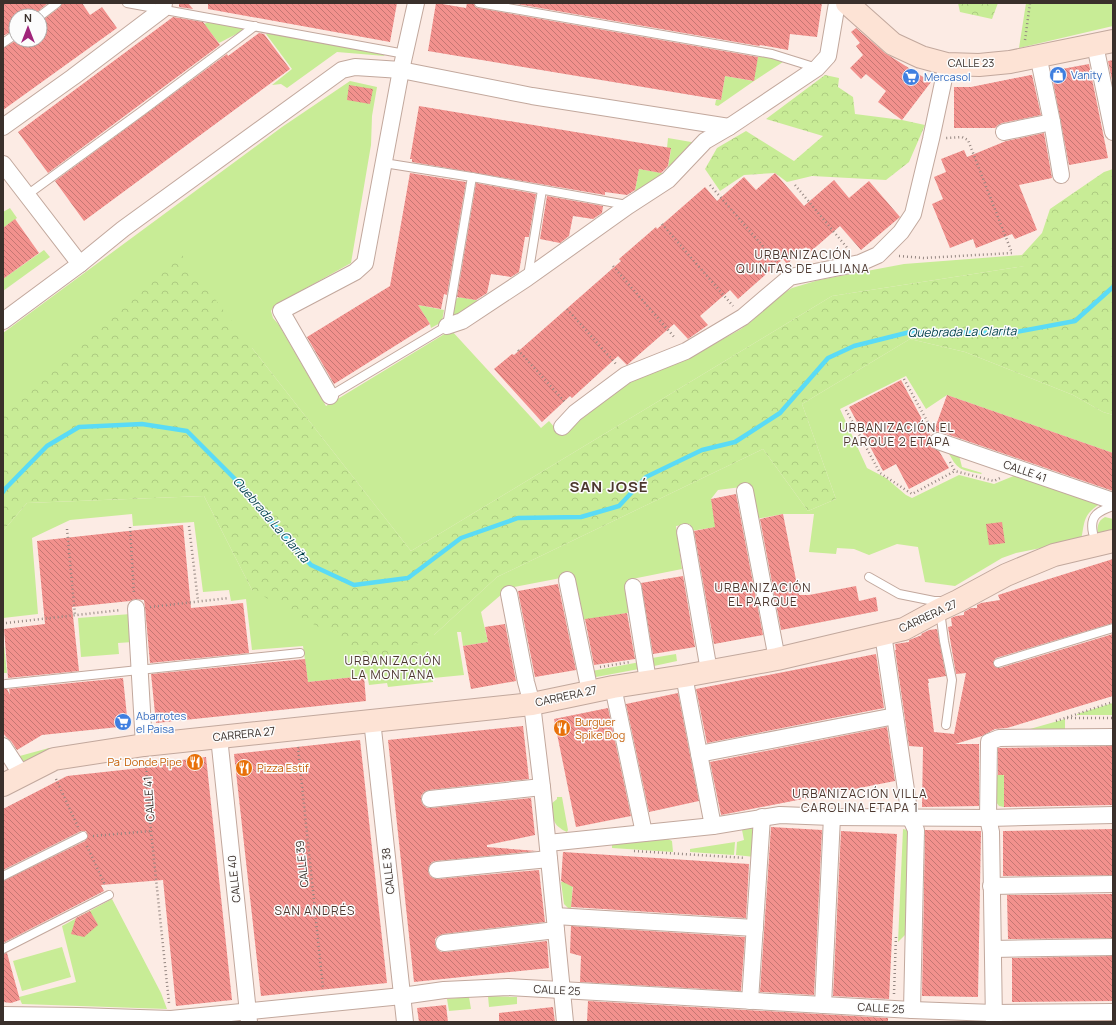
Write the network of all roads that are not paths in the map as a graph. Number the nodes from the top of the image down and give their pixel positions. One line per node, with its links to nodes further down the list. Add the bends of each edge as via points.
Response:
1 (57, 3): 8 (lane)
2 (127, 3): 7 (lane)
3 (416, 3): 11 (street)
4 (479, 3): 14 (lane, via 772,54)
5 (837, 3): 14 (street, via 828,56)
6 (847, 3): 13 (street, CALLE 23, via 894,44 921,57)
7 (163, 6): 9 (lane); 17 (street, via 73,77)
8 (48, 10)
9 (255, 26): 11 (lane); 26 (lane)
10 (1104, 43): 12 (street, CALLE 23); 20 (street)
11 (405, 54): 15 (street)
12 (1031, 57): 13 (street, CALLE 23, via 978,65); 16 (street)
13 (947, 64): 33 (street, via 913,214 901,232 878,255 860,263 790,277 743,317 686,351 626,375 575,413)
14 (817, 68): 18 (street)
15 (401, 70): 18 (street, via 532,96); 21 (street); 28 (street, via 355,67 342,70 123,229)
16 (1052, 122): 19 (street); 23 (street)
17 (3, 127)
18 (729, 127): 27 (street, via 705,141 668,180)
19 (1004, 132)
20 (1113, 132)
21 (384, 163): 24 (lane); 32 (street, via 365,263 355,272 281,311)
22 (3, 164): 26 (street)
23 (1061, 175)
24 (472, 177): 25 (lane); 31 (lane)
25 (542, 190): 27 (lane); 29 (lane)
26 (27, 195): 28 (street)
27 (628, 206): 29 (street)
28 (80, 264): 30 (street)
29 (527, 278): 31 (street, via 462,321)
30 (3, 321)
31 (447, 326): 32 (lane)
32 (330, 396)
33 (562, 427)
34 (938, 441): 36 (street, CALLE 41)
35 (745, 490): 50 (street)
36 (1113, 501)
37 (1113, 506): 39 (lane, via 1092,519)
38 (685, 532): 53 (street)
39 (1093, 533)
40 (1113, 542): 45 (street, CARRERA 27, via 1054,555 1006,574)
41 (870, 577): 45 (lane, via 899,594)
42 (567, 580): 58 (street)
43 (633, 587): 55 (street)
44 (509, 594): 59 (street)
45 (949, 605): 48 (street, CARRERA 27, via 904,629); 62 (lane, via 944,641 952,680)
46 (136, 608): 52 (street)
47 (1113, 628): 51 (lane)
48 (883, 634): 50 (street, CARRERA 27); 60 (street)
49 (300, 653): 52 (lane)
50 (777, 659): 53 (street, CARRERA 27)
51 (998, 663)
52 (140, 669): 56 (lane); 65 (street)
53 (709, 671): 54 (street, CARRERA 27)
54 (684, 676): 55 (street, CARRERA 27); 67 (street)
55 (648, 681): 57 (street, CARRERA 27)
56 (6, 684)
57 (613, 687): 58 (street, CARRERA 27); 77 (street)
58 (590, 692): 59 (street, CARRERA 27)
59 (532, 704): 61 (street, CARRERA 27); 69 (street)
60 (895, 716): 67 (street); 74 (street)
61 (372, 720): 63 (street, CARRERA 27); 92 (street, CALLE 38)
62 (946, 725)
63 (218, 737): 65 (street, CARRERA 27); 99 (street, CALLE 40)
64 (1113, 737): 75 (street, via 999,738 989,742)
65 (144, 745): 68 (street, CARRERA 27, via 54,759)
66 (3, 746): 68 (street)
67 (699, 754): 76 (street)
68 (12, 780)
69 (542, 787): 70 (street); 79 (street)
70 (430, 799)
71 (1113, 815): 75 (street)
72 (762, 817): 73 (street); 76 (street); 86 (street)
73 (832, 817): 74 (street); 94 (street)
74 (910, 817): 75 (street); 95 (street, via 916,830)
75 (988, 818): 83 (street)
76 (713, 826): 77 (street)
77 (644, 833): 79 (street)
78 (83, 836): 81 (lane)
79 (548, 851): 80 (street); 85 (street)
80 (437, 870)
81 (3, 876)
82 (1113, 884): 83 (street)
83 (991, 886): 89 (street)
84 (109, 895): 90 (lane)
85 (556, 923): 86 (street); 87 (street); 91 (street)
86 (755, 928): 93 (street)
87 (444, 943)
88 (1113, 946): 89 (street)
89 (993, 949): 100 (street)
90 (3, 950)
91 (562, 990): 92 (street, CALLE 25, via 508,987 444,990); 93 (street, CALLE 25); 103 (street)
92 (402, 996): 99 (street, CALLE 25, via 325,1004); 102 (street, CALLE 38)
93 (750, 1001): 94 (street, CALLE 25)
94 (823, 1005): 97 (street, CALLE 25)
95 (912, 1010): 97 (street, CALLE 25); 100 (street, CALLE 25)
96 (1113, 1012): 100 (street, CALLE 25)
97 (889, 1015)
98 (3, 1016): 101 (street, CALLE 25, via 77,1016)
99 (248, 1017): 101 (street, CALLE 25)
100 (994, 1017)
101 (171, 1021)
102 (405, 1022)
103 (565, 1022)

